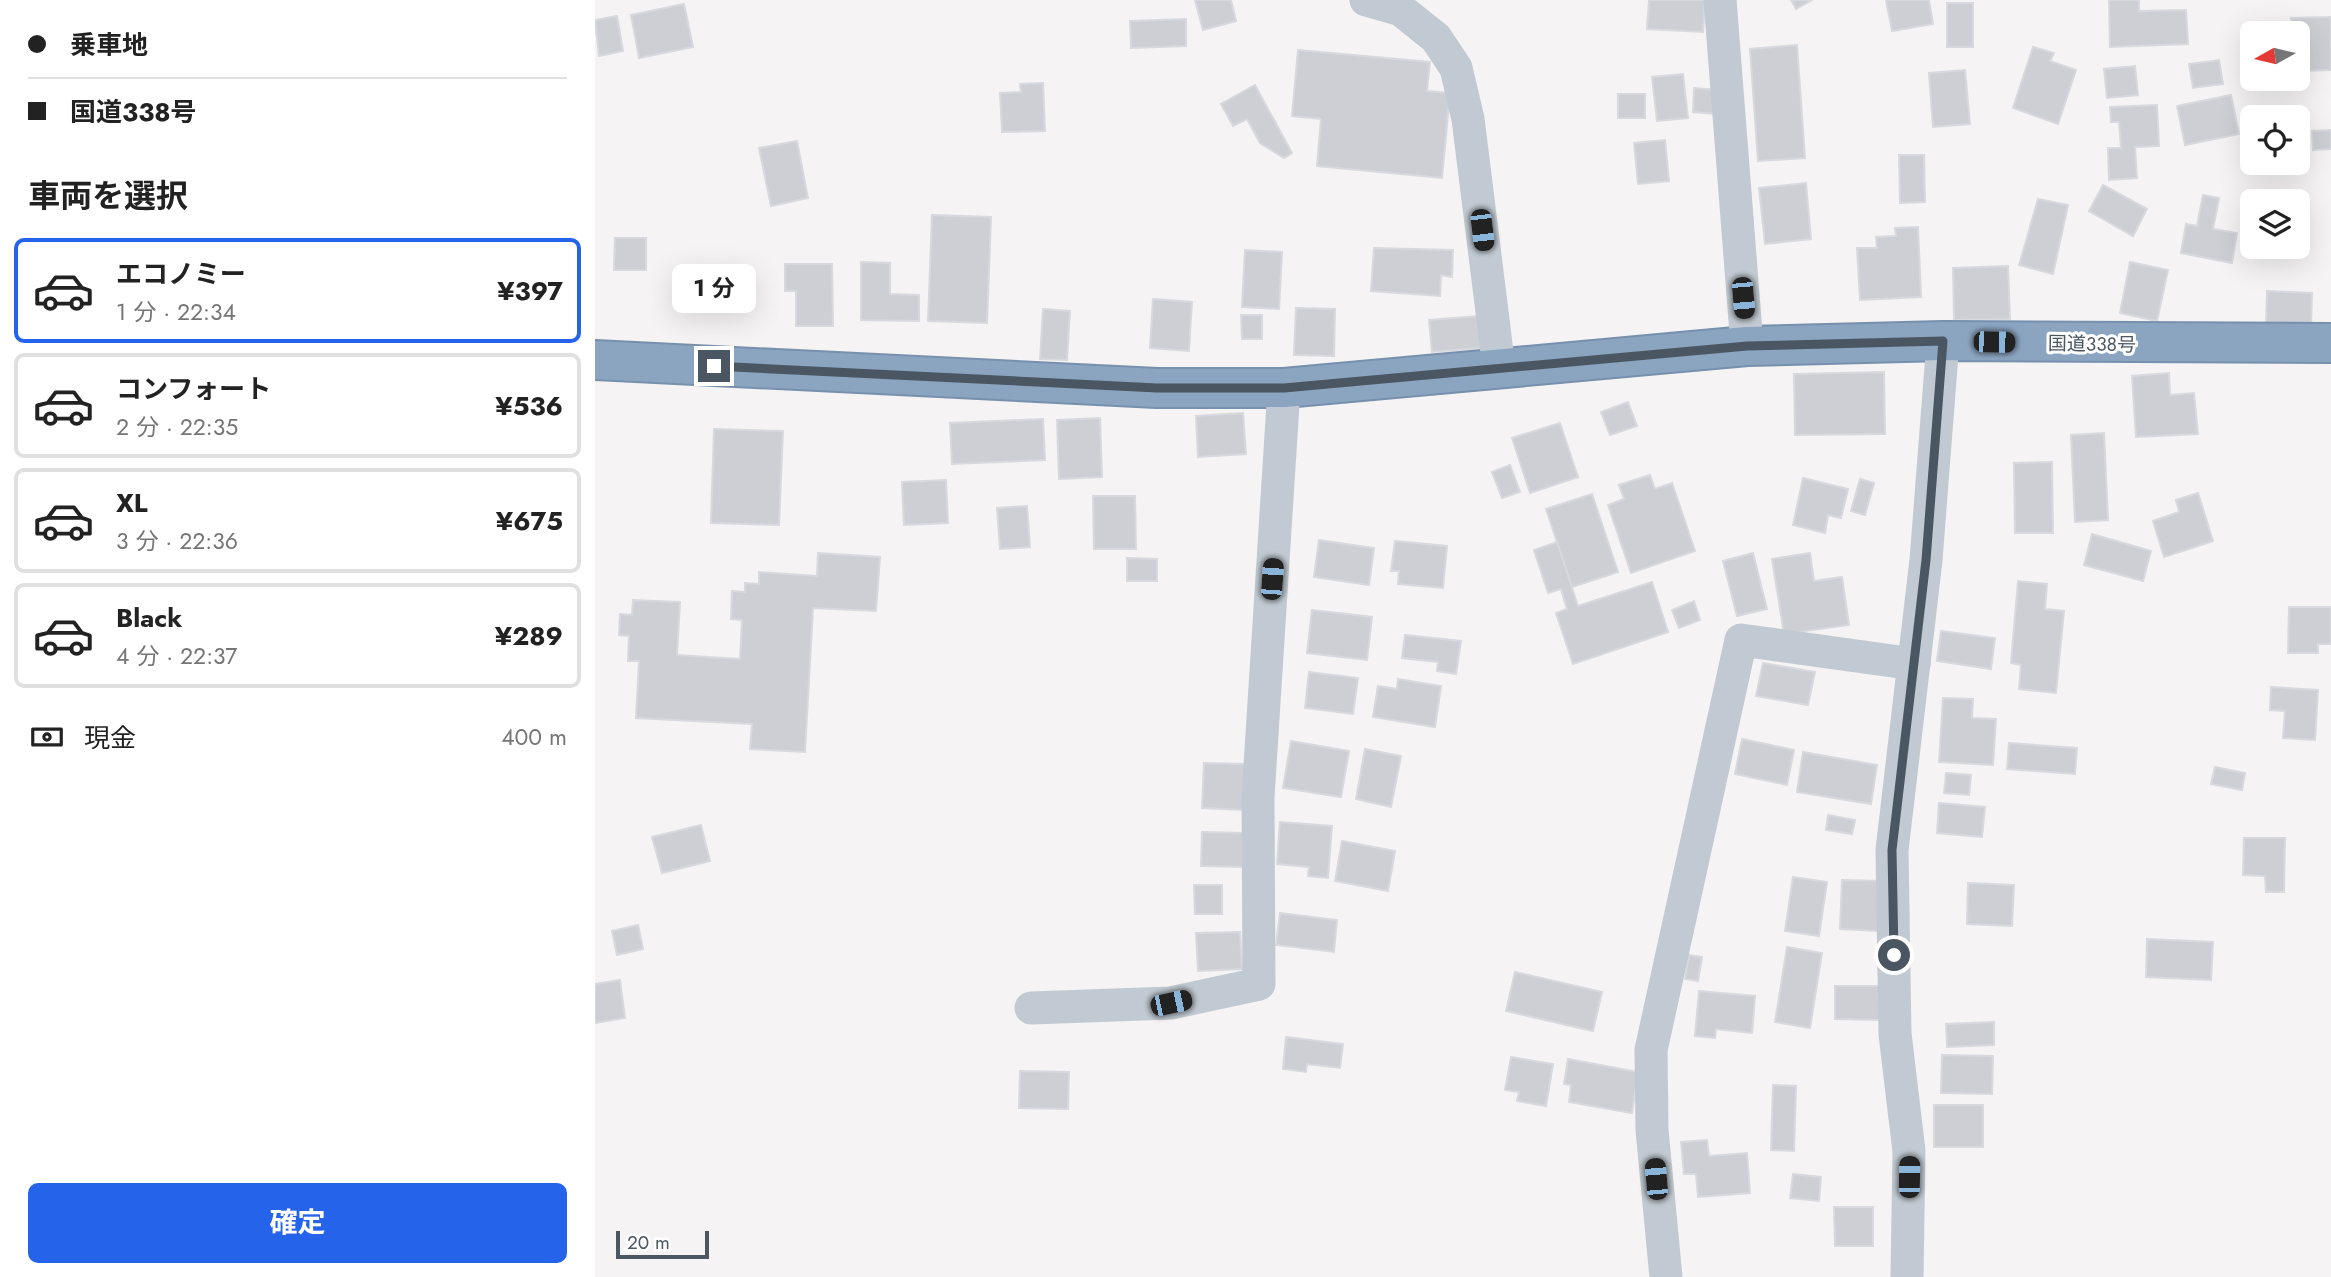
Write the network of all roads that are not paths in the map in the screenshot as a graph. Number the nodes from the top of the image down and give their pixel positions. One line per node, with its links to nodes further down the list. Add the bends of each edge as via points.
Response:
1 (1366, 0): 7 (street, via 1401,10 1436,38 1456,68 1468,119)
2 (1720, 0): 5 (street)
3 (1943, 341): 4 (highway, 国道338号); 5 (highway, 国道338号); 9 (street)
4 (2331, 343)
5 (1747, 346): 7 (highway, 国道338号)
6 (595, 360): 8 (highway, 国道338号, via 1157,388)
7 (1499, 368): 8 (highway, 国道338号)
8 (1284, 388): 10 (street, via 1258,797 1259,984 1171,1003)
9 (1914, 664): 11 (street, via 1741,640 1651,1050 1652,1130); 12 (street, via 1892,850 1895,1034 1909,1152)
10 (1031, 1008)
11 (1666, 1277)
12 (1907, 1277)

